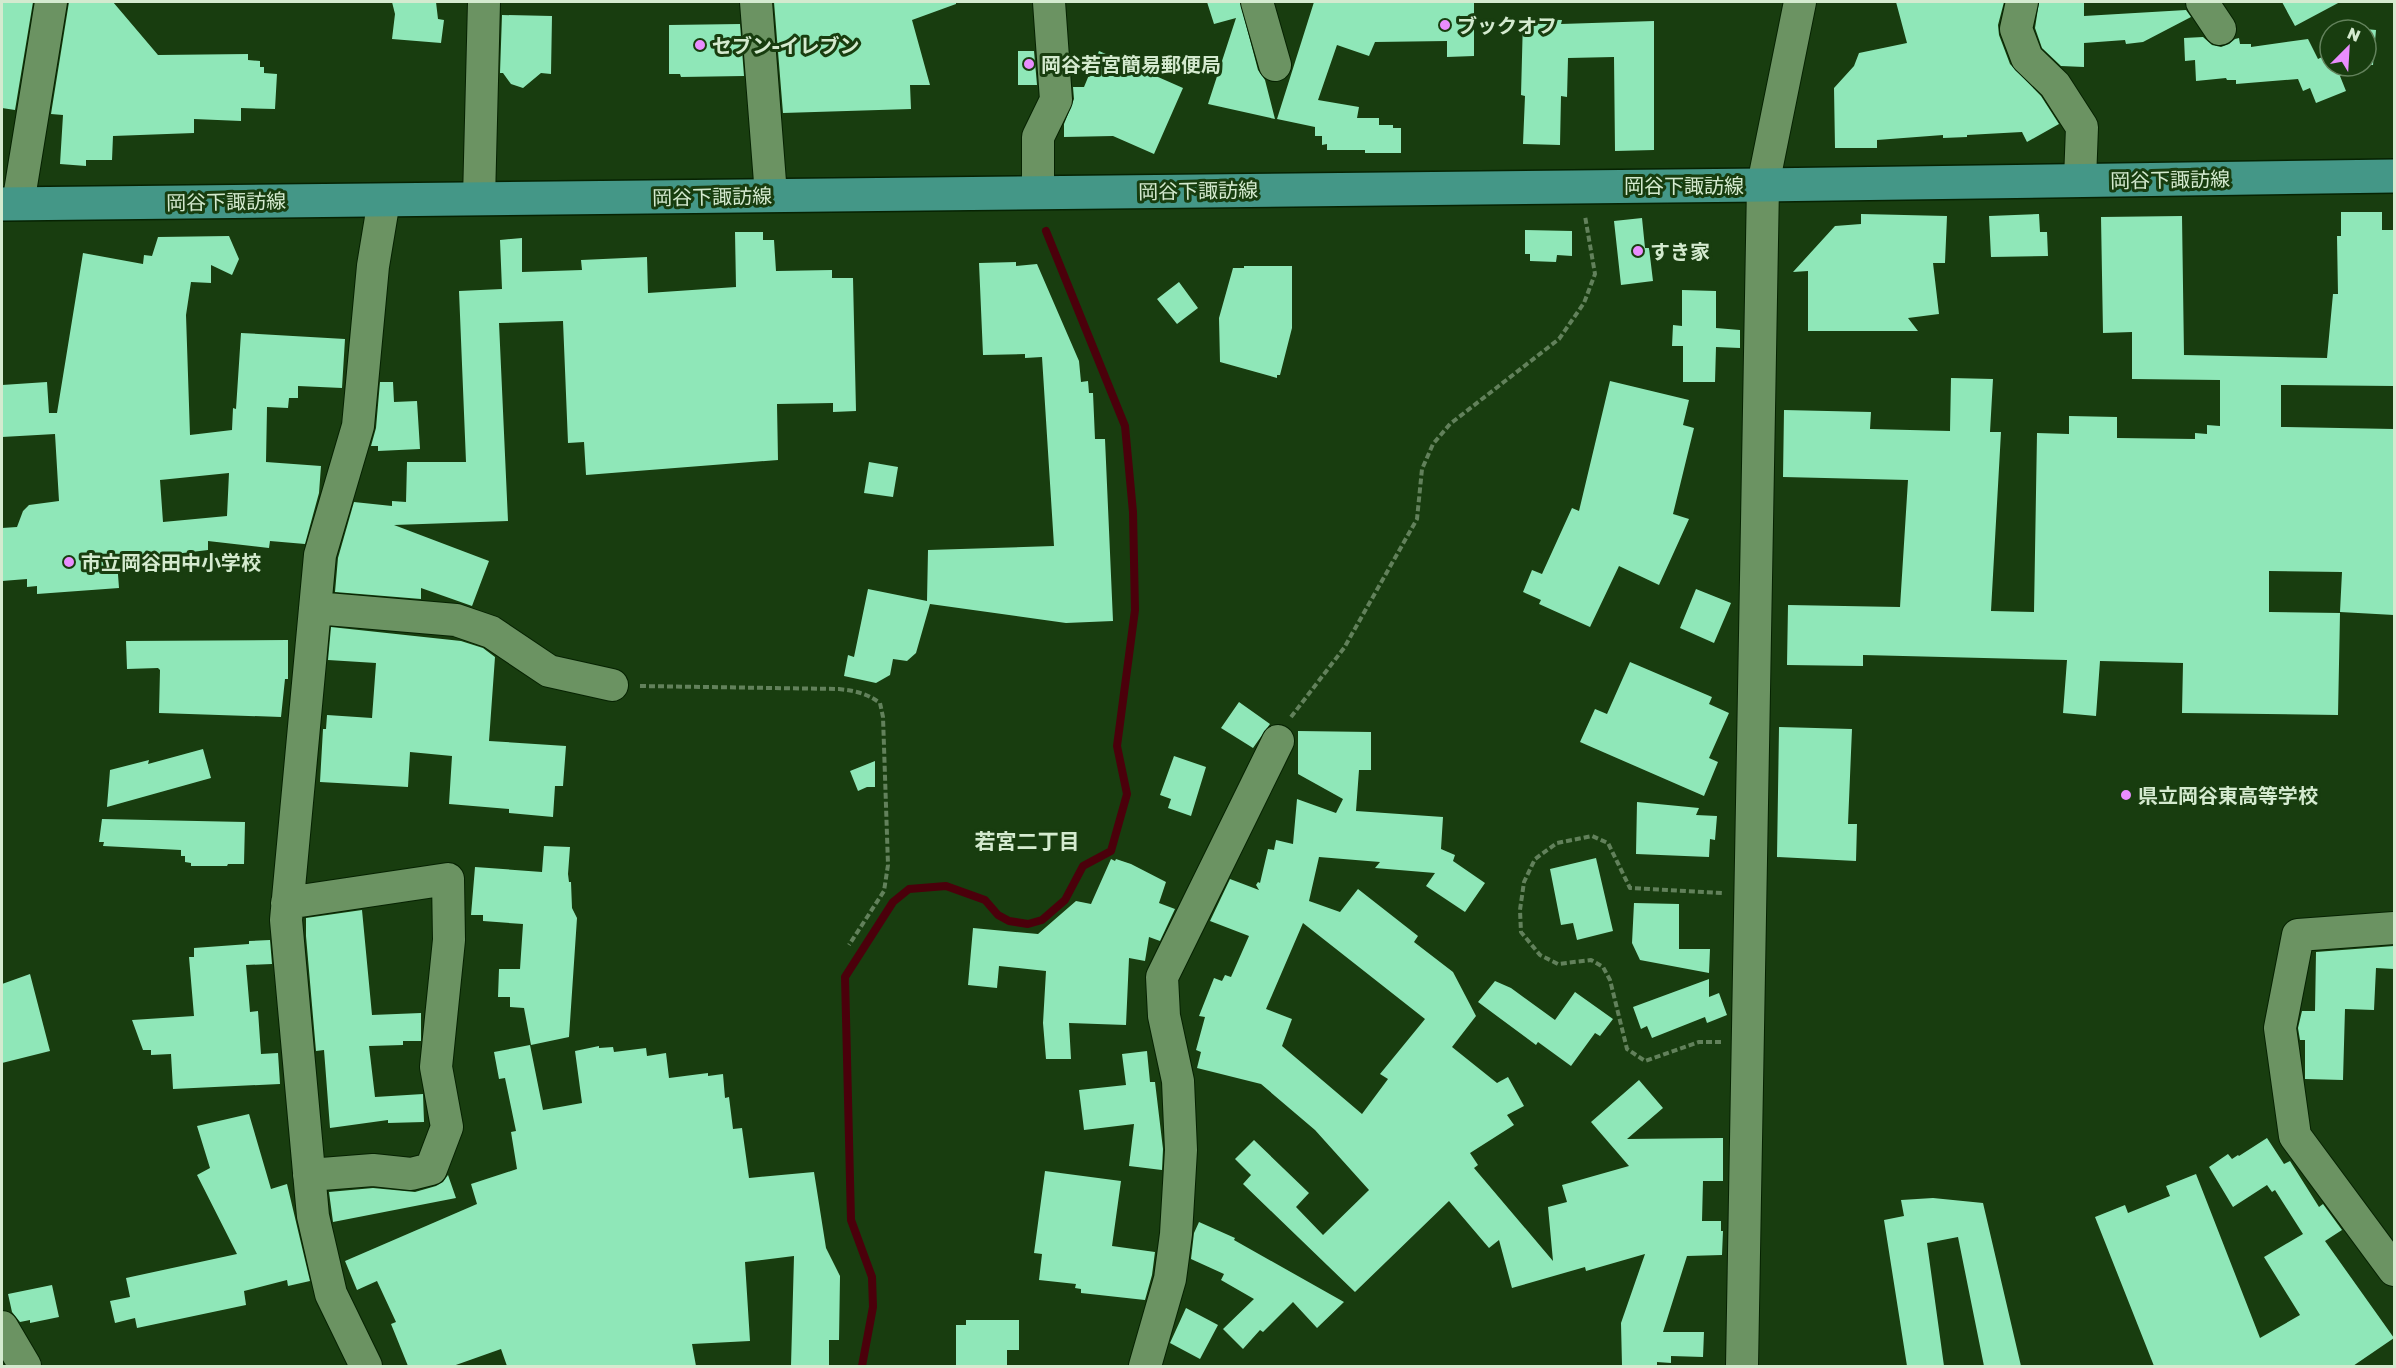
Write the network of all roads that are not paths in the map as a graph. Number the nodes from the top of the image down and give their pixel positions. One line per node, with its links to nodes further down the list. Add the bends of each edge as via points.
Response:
1 (51, 2): 18 (street)
2 (484, 2): 16 (street)
3 (756, 2): 15 (street)
4 (1049, 2): 14 (street, via 1056,100 1038,137)
5 (1257, 2): 10 (street)
6 (1800, 2): 13 (street)
7 (2022, 2): 12 (street, via 2016,30 2027,58 2055,85 2082,127)
8 (2202, 2): 9 (street)
9 (2220, 29)
10 (1275, 65)
11 (2394, 176): 12 (main road, 岡谷下諏訪線)
12 (2080, 180): 13 (main road, 岡谷下諏訪線)
13 (1763, 185): 14 (main road, 岡谷下諏訪線); 30 (street)
14 (1038, 192): 15 (main road, 岡谷下諏訪線)
15 (771, 195): 16 (main road, 岡谷下諏訪線)
16 (479, 199): 17 (main road, 岡谷下諏訪線)
17 (384, 200): 18 (main road, 岡谷下諏訪線); 19 (street, via 373,266 358,426 320,555)
18 (10, 204)
19 (315, 608): 20 (street, via 456,620 491,632 549,671); 22 (street)
20 (612, 685)
21 (1278, 741): 29 (street, via 1162,976 1164,1016 1178,1081 1181,1150 1170,1279)
22 (287, 903): 24 (street); 24 (street, via 448,879 449,940 436,1067 447,1127 431,1169 411,1174 373,1170)
23 (2394, 928): 25 (street, via 2298,936 2280,1028 2295,1136)
24 (309, 1175): 28 (street, via 313,1216 331,1294)
25 (2394, 1270)
26 (2, 1327): 27 (street)
27 (25, 1366)
28 (366, 1366)
29 (1145, 1366)
30 (1742, 1366)

